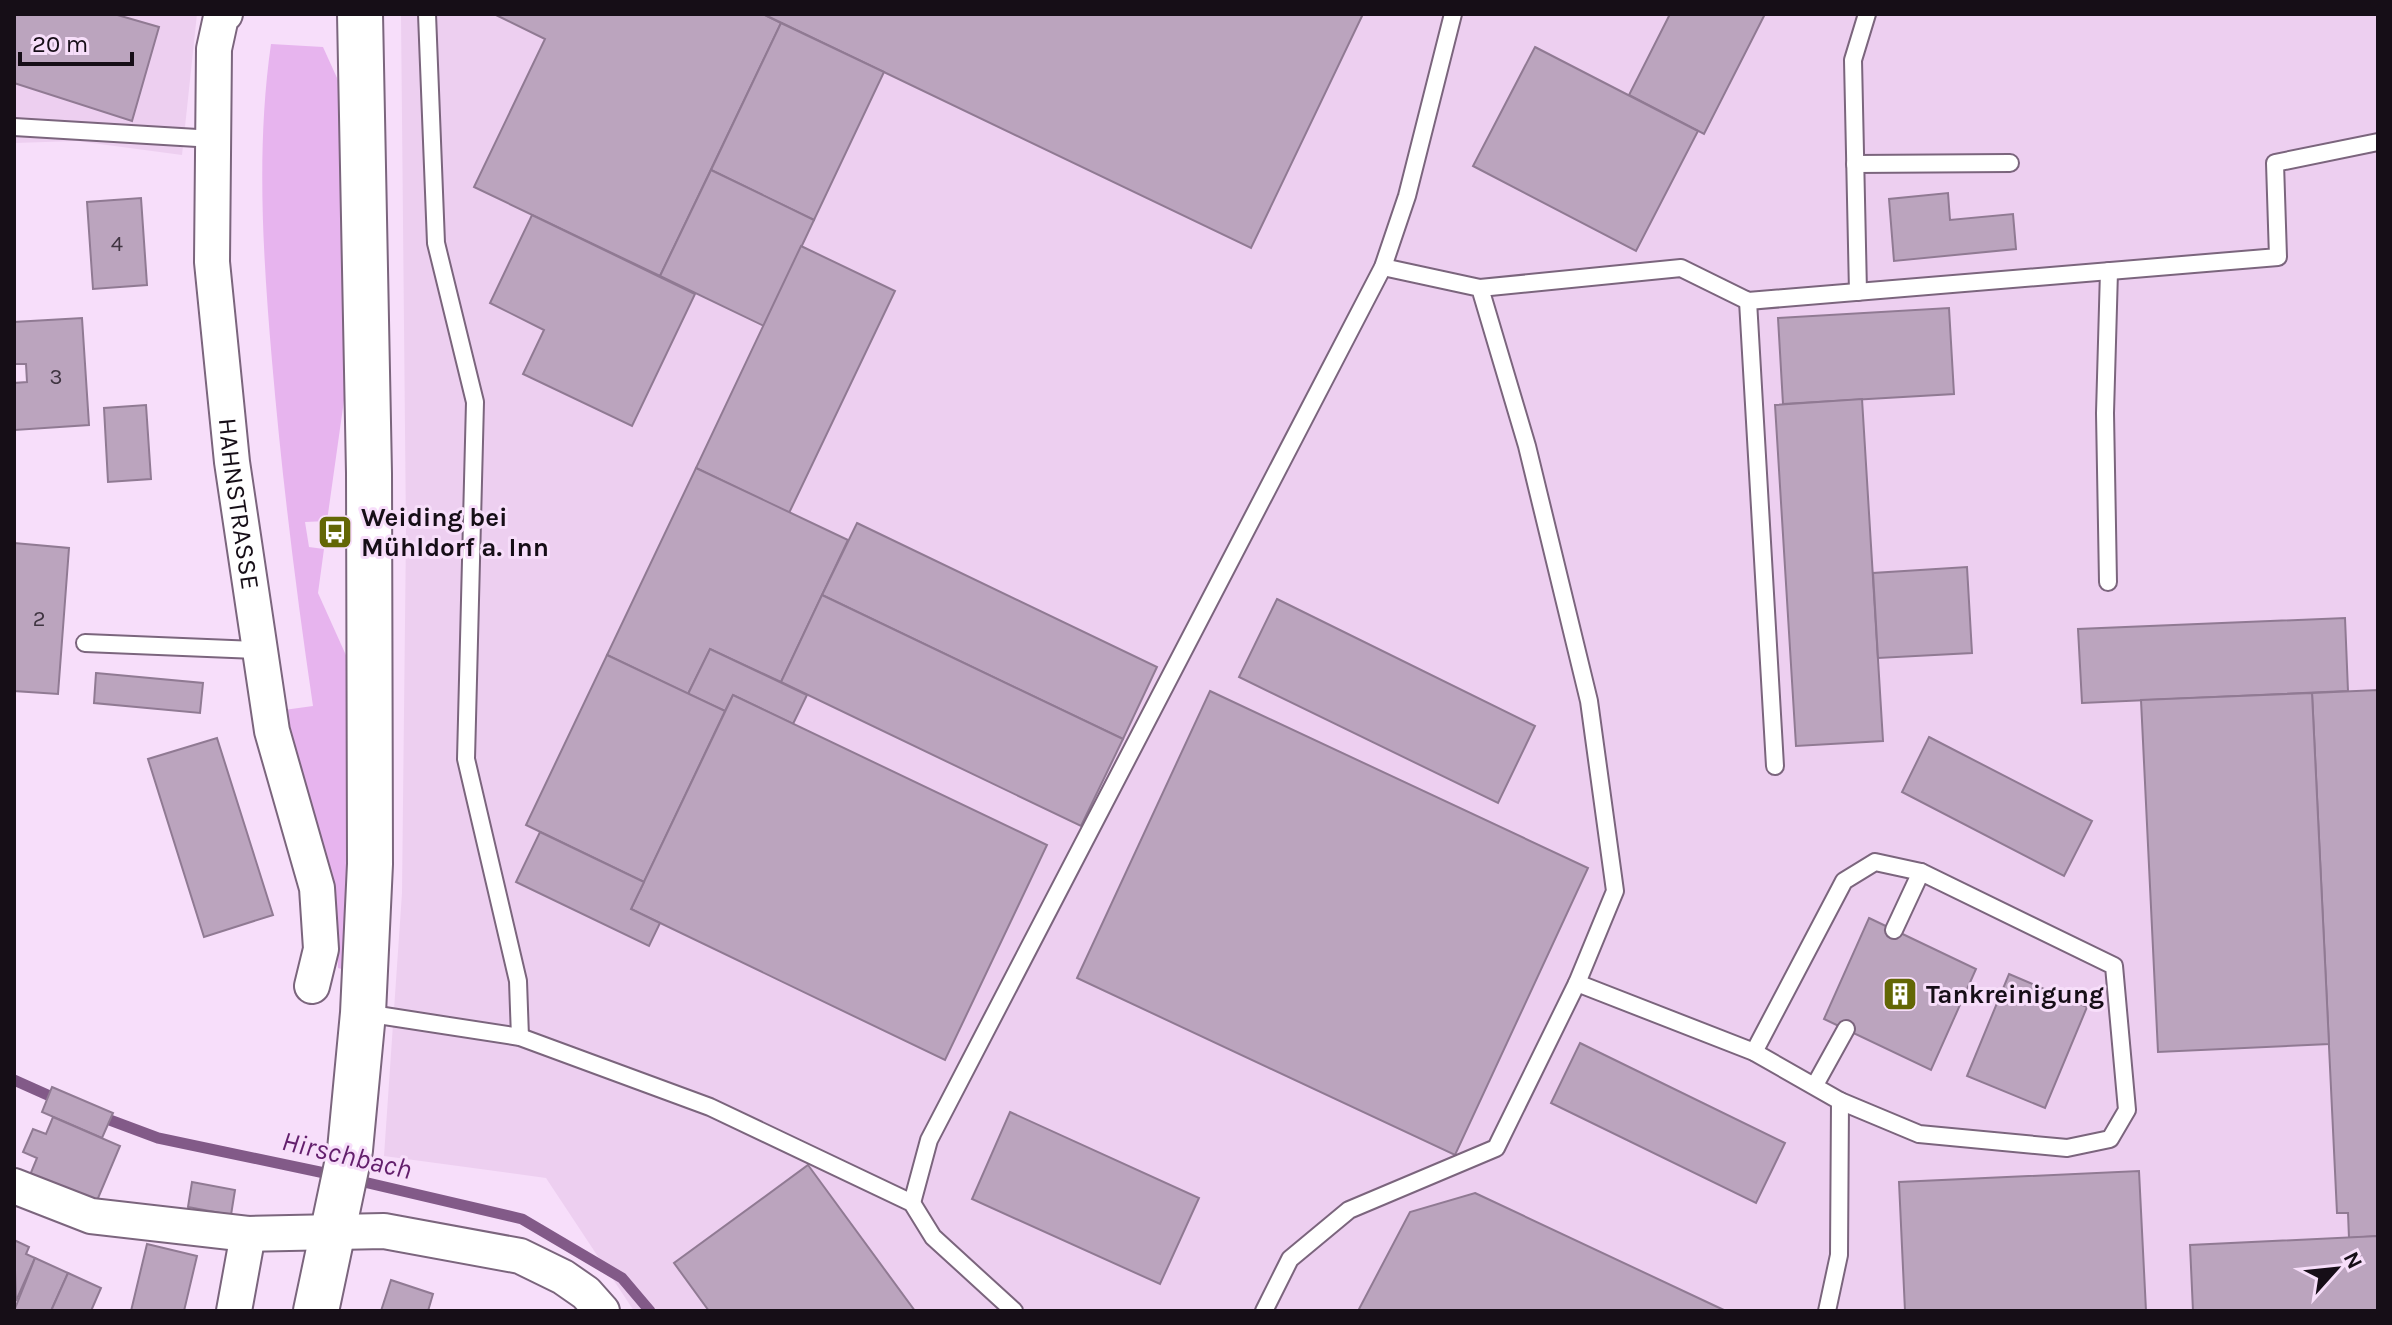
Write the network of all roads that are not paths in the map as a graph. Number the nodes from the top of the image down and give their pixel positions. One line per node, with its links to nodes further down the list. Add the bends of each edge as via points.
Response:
1 (225, 14): 7 (street, HAHNSTRASSE, via 214,49)
2 (360, 14): 24 (main road, via 369,530 370,864)
3 (427, 14): 26 (lane, via 436,243 475,402 466,759 518,981)
4 (1453, 14): 11 (lane, via 1407,196)
5 (1867, 14): 10 (lane, via 1853,60)
6 (14, 127): 7 (lane)
7 (214, 139): 18 (street, HAHNSTRASSE, via 212,262)
8 (2378, 142): 12 (lane, via 2275,163 2278,257)
9 (2010, 163): 10 (lane)
10 (1855, 164): 14 (lane)
11 (1383, 267): 13 (lane); 31 (lane, via 929,1140)
12 (2109, 271): 14 (lane); 16 (lane)
13 (1480, 288): 15 (lane, via 1681,268); 22 (lane, via 1527,446 1589,701 1615,891)
14 (1858, 292): 15 (lane)
15 (1748, 301): 19 (lane)
16 (2108, 582)
17 (85, 643): 18 (lane)
18 (257, 650): 23 (street, HAHNSTRASSE, via 272,731 317,888 321,949)
19 (1775, 766)
20 (1921, 872): 21 (lane); 27 (lane, via 1875,862 1844,881); 29 (lane, via 2114,966 2127,1110 2110,1139 2067,1148 1919,1134)
21 (1894, 930)
22 (1577, 983): 27 (lane); 40 (lane, via 1496,1148 1349,1210 1290,1259)
23 (312, 986)
24 (363, 1013): 26 (lane); 32 (main road)
25 (1846, 1029): 28 (lane)
26 (520, 1037): 31 (lane, via 710,1107)
27 (1754, 1052): 28 (lane)
28 (1815, 1085): 29 (lane)
29 (1840, 1101): 41 (lane, via 1839,1255)
30 (14, 1186): 33 (street, via 91,1216)
31 (912, 1203): 34 (lane, via 933,1237)
32 (338, 1219): 33 (street); 36 (main road); 37 (street, via 520,1256 563,1277)
33 (248, 1234): 35 (street)
34 (987, 1286): 38 (lane); 39 (lane)
35 (234, 1311)
36 (316, 1311)
37 (602, 1311)
38 (1001, 1311)
39 (1014, 1311)
40 (1264, 1311)
41 (1827, 1311)

